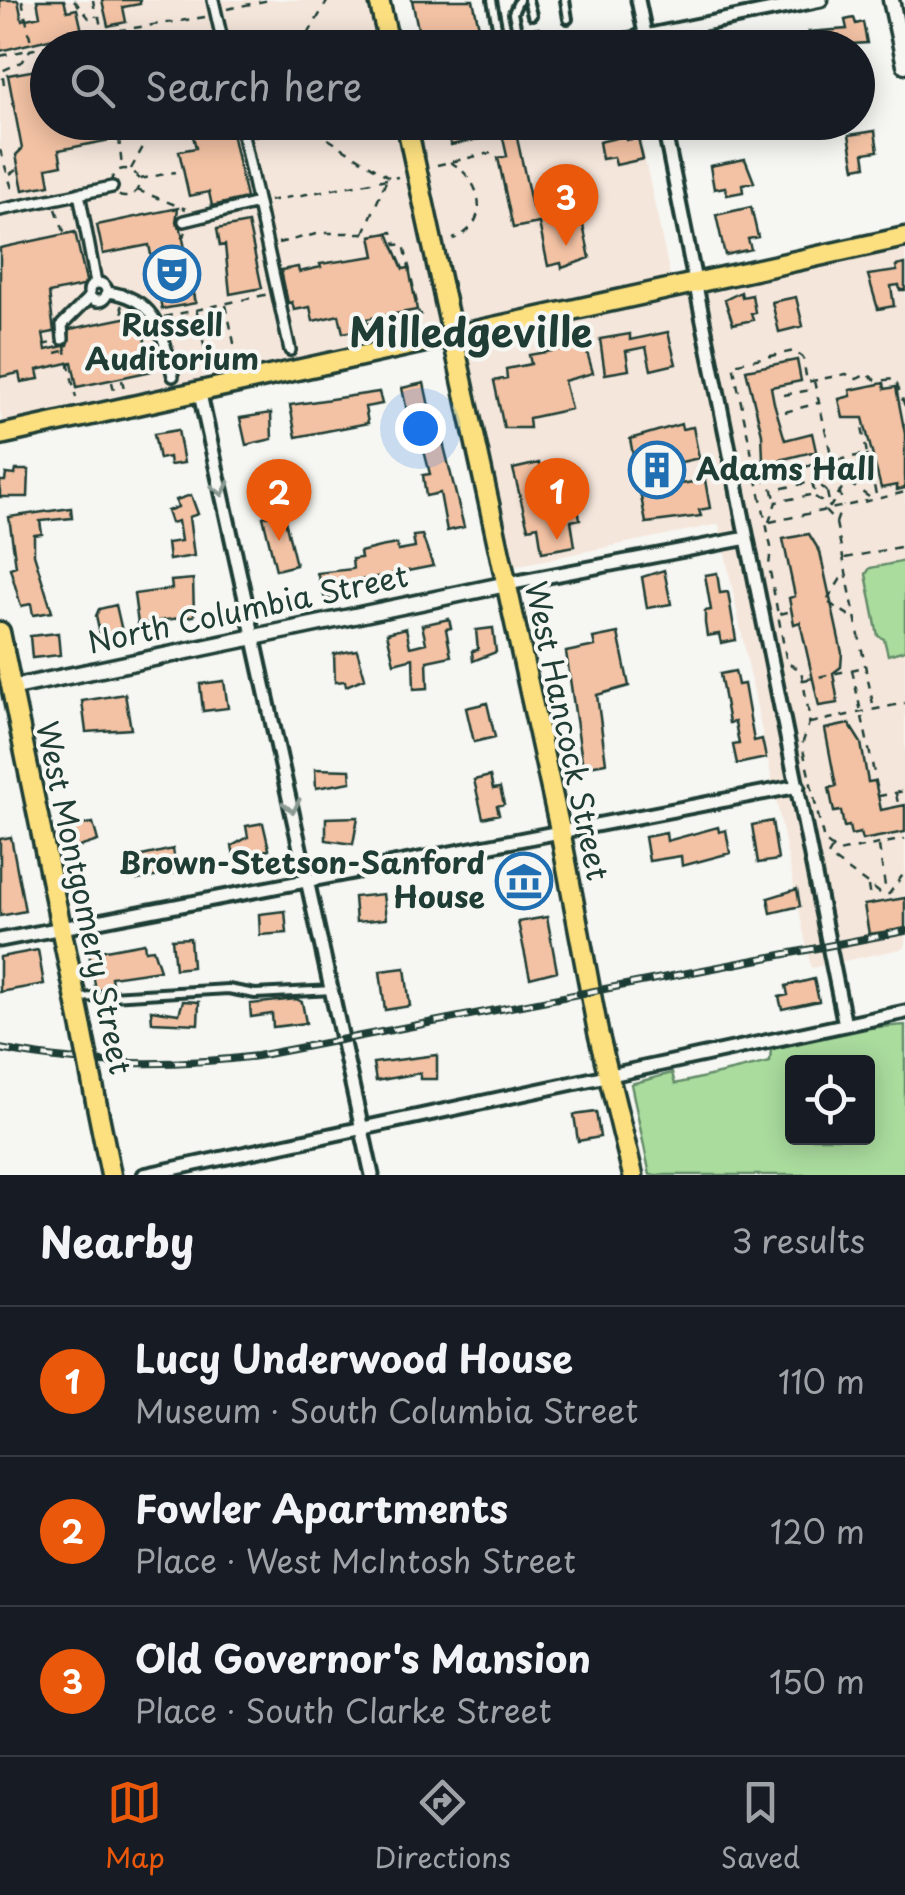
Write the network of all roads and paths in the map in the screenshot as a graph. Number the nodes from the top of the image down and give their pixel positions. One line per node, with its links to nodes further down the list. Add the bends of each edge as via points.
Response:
1 (22, 0): 28 (path)
2 (74, 0): 17 (path, via 89,18)
3 (93, 0): 17 (path)
4 (214, 0): 15 (street)
5 (269, 0): 15 (path)
6 (328, 0): 22 (path)
7 (379, 0): 23 (main road)
8 (492, 0): 24 (lane)
9 (519, 0): 25 (lane, via 513,13)
10 (528, 0): 16 (lane)
11 (565, 0): 18 (lane)
12 (638, 0): 26 (street)
13 (821, 0): 27 (street)
14 (891, 0): 32 (street)
15 (216, 13): 20 (path); 21 (street)
16 (532, 15)
17 (96, 17): 19 (path)
18 (568, 20)
19 (101, 30)
20 (121, 30)
21 (220, 30)
22 (310, 30)
23 (386, 30)
24 (498, 30)
25 (517, 30)
26 (644, 30)
27 (693, 30)
28 (30, 44)
29 (30, 49): 31 (path)
30 (30, 50): 33 (path, via 2,72)
31 (0, 56)
32 (905, 65)
33 (4, 85)
34 (119, 140): 47 (path)
35 (147, 140): 48 (path)
36 (244, 140): 42 (street)
37 (253, 140): 42 (path)
38 (329, 140): 53 (path)
39 (410, 140): 83 (main road, West Hancock Street)
40 (667, 140): 71 (street)
41 (0, 150): 49 (path)
42 (246, 150): 59 (street)
43 (491, 152): 44 (path)
44 (450, 162): 45 (path); 68 (path, via 468,175 480,198 474,224)
45 (438, 164)
46 (19, 168): 51 (path)
47 (122, 169): 48 (path); 55 (path)
48 (131, 170): 54 (path)
49 (2, 171): 51 (path)
50 (174, 172): 54 (path)
51 (9, 175): 60 (path)
52 (398, 177): 53 (path)
53 (389, 179): 59 (path); 65 (path)
54 (138, 180): 56 (path)
55 (112, 187): 56 (path, via 121,196); 57 (street)
56 (137, 190): 61 (path)
57 (78, 193): 58 (street); 70 (street)
58 (52, 198): 60 (street); 64 (path)
59 (258, 203): 63 (street); 69 (street)
60 (16, 206): 62 (street)
61 (186, 208)
62 (0, 210)
63 (184, 221)
64 (66, 234)
65 (364, 234): 69 (path, via 321,233); 78 (path, via 392,232 396,246 404,244)
66 (905, 237): 71 (main road)
67 (181, 239): 76 (path)
68 (453, 239)
69 (267, 246): 73 (street)
70 (96, 283): 72 (street); 74 (street)
71 (696, 284): 83 (main road); 125 (street)
72 (107, 292): 74 (street, via 100,301); 80 (street, via 134,299)
73 (277, 292): 75 (path); 86 (street)
74 (90, 297): 85 (street, via 62,325)
75 (226, 302): 76 (path); 88 (path)
76 (196, 309): 80 (path); 89 (path)
77 (428, 312): 78 (path)
78 (419, 313): 79 (path)
79 (406, 316): 81 (path); 82 (path)
80 (158, 319): 90 (street)
81 (367, 324)
82 (408, 324)
83 (454, 337): 97 (main road); 129 (main road, West Hancock Street)
84 (42, 345): 85 (path)
85 (64, 345): 87 (path); 99 (path)
86 (290, 350)
87 (56, 354)
88 (238, 362)
89 (209, 368)
90 (172, 376)
91 (122, 380): 94 (path)
92 (814, 381): 95 (path); 101 (path, via 846,374 896,379); 110 (path, via 808,382 803,358 794,352 733,364)
93 (112, 382): 96 (path)
94 (123, 388)
95 (816, 388): 98 (path); 100 (path)
96 (114, 390)
97 (200, 394): 104 (main road); 134 (street, one-way to 134)
98 (784, 395)
99 (76, 398)
100 (820, 403): 102 (path); 106 (path)
101 (905, 406)
102 (785, 412)
103 (862, 427): 105 (path)
104 (0, 435)
105 (866, 454): 106 (path); 112 (path); 117 (path)
106 (833, 460): 107 (path); 109 (path)
107 (822, 464): 108 (path); 109 (path); 111 (path); 120 (path, via 832,485)
108 (809, 466): 110 (path); 111 (path)
109 (836, 474): 112 (path); 114 (path)
110 (758, 476): 113 (path); 123 (path)
111 (812, 482): 113 (path); 116 (path)
112 (847, 482): 114 (path); 117 (path)
113 (773, 490): 118 (path)
114 (840, 492): 119 (path); 120 (path)
115 (905, 492): 117 (path)
116 (815, 495): 118 (path); 120 (path); 121 (path)
117 (875, 499): 119 (path)
118 (776, 504): 123 (path)
119 (842, 506): 120 (path); 124 (path)
120 (831, 508): 121 (path)
121 (821, 511): 123 (path); 124 (path)
122 (754, 521): 123 (path)
123 (767, 521): 131 (path)
124 (836, 523): 127 (path)
125 (747, 538): 129 (street); 144 (street)
126 (905, 546): 127 (path)
127 (843, 558): 128 (path)
128 (846, 571): 132 (path); 132 (path, via 828,601)
129 (507, 584): 134 (street, North Columbia Street); 150 (main road, West Hancock Street)
130 (792, 611): 131 (path)
131 (778, 614): 137 (path, via 788,663 801,670)
132 (856, 620): 135 (path)
133 (0, 632): 138 (main road, West Montgomery Street)
134 (255, 636): 138 (street, North Columbia Street); 155 (street, one-way to 155)
135 (866, 667): 136 (path); 140 (path)
136 (852, 670): 137 (path); 142 (path)
137 (802, 680): 143 (path)
138 (5, 689): 159 (main road, West Montgomery Street)
139 (904, 703): 140 (path); 141 (path)
140 (874, 709): 142 (path)
141 (905, 710)
142 (861, 712): 143 (path); 147 (path)
143 (808, 723): 153 (path, via 802,745 824,840)
144 (798, 786): 150 (street); 164 (street)
145 (905, 791): 146 (path)
146 (896, 793): 147 (path); 149 (path)
147 (882, 796): 148 (path)
148 (883, 802)
149 (898, 803)
150 (560, 830): 155 (street); 165 (main road, West Hancock Street)
151 (905, 838): 152 (path)
152 (879, 844): 153 (path); 157 (path)
153 (833, 848): 156 (path, via 828,856)
154 (905, 872): 157 (path)
155 (308, 878): 159 (street); 161 (street)
156 (868, 884): 157 (path); 158 (path)
157 (886, 894)
158 (870, 899)
159 (62, 928): 160 (street); 162 (main road, West Montgomery Street)
160 (0, 940)
161 (332, 990): 162 (lane); 166 (street)
162 (76, 998): 167 (main road, West Montgomery Street, bridge)
163 (905, 1012): 164 (street)
164 (845, 1025): 165 (street)
165 (609, 1075): 166 (street); 170 (main road, West Hancock Street)
166 (363, 1129): 168 (street); 169 (street)
167 (110, 1166)
168 (144, 1175)
169 (372, 1175)
170 (632, 1175)

